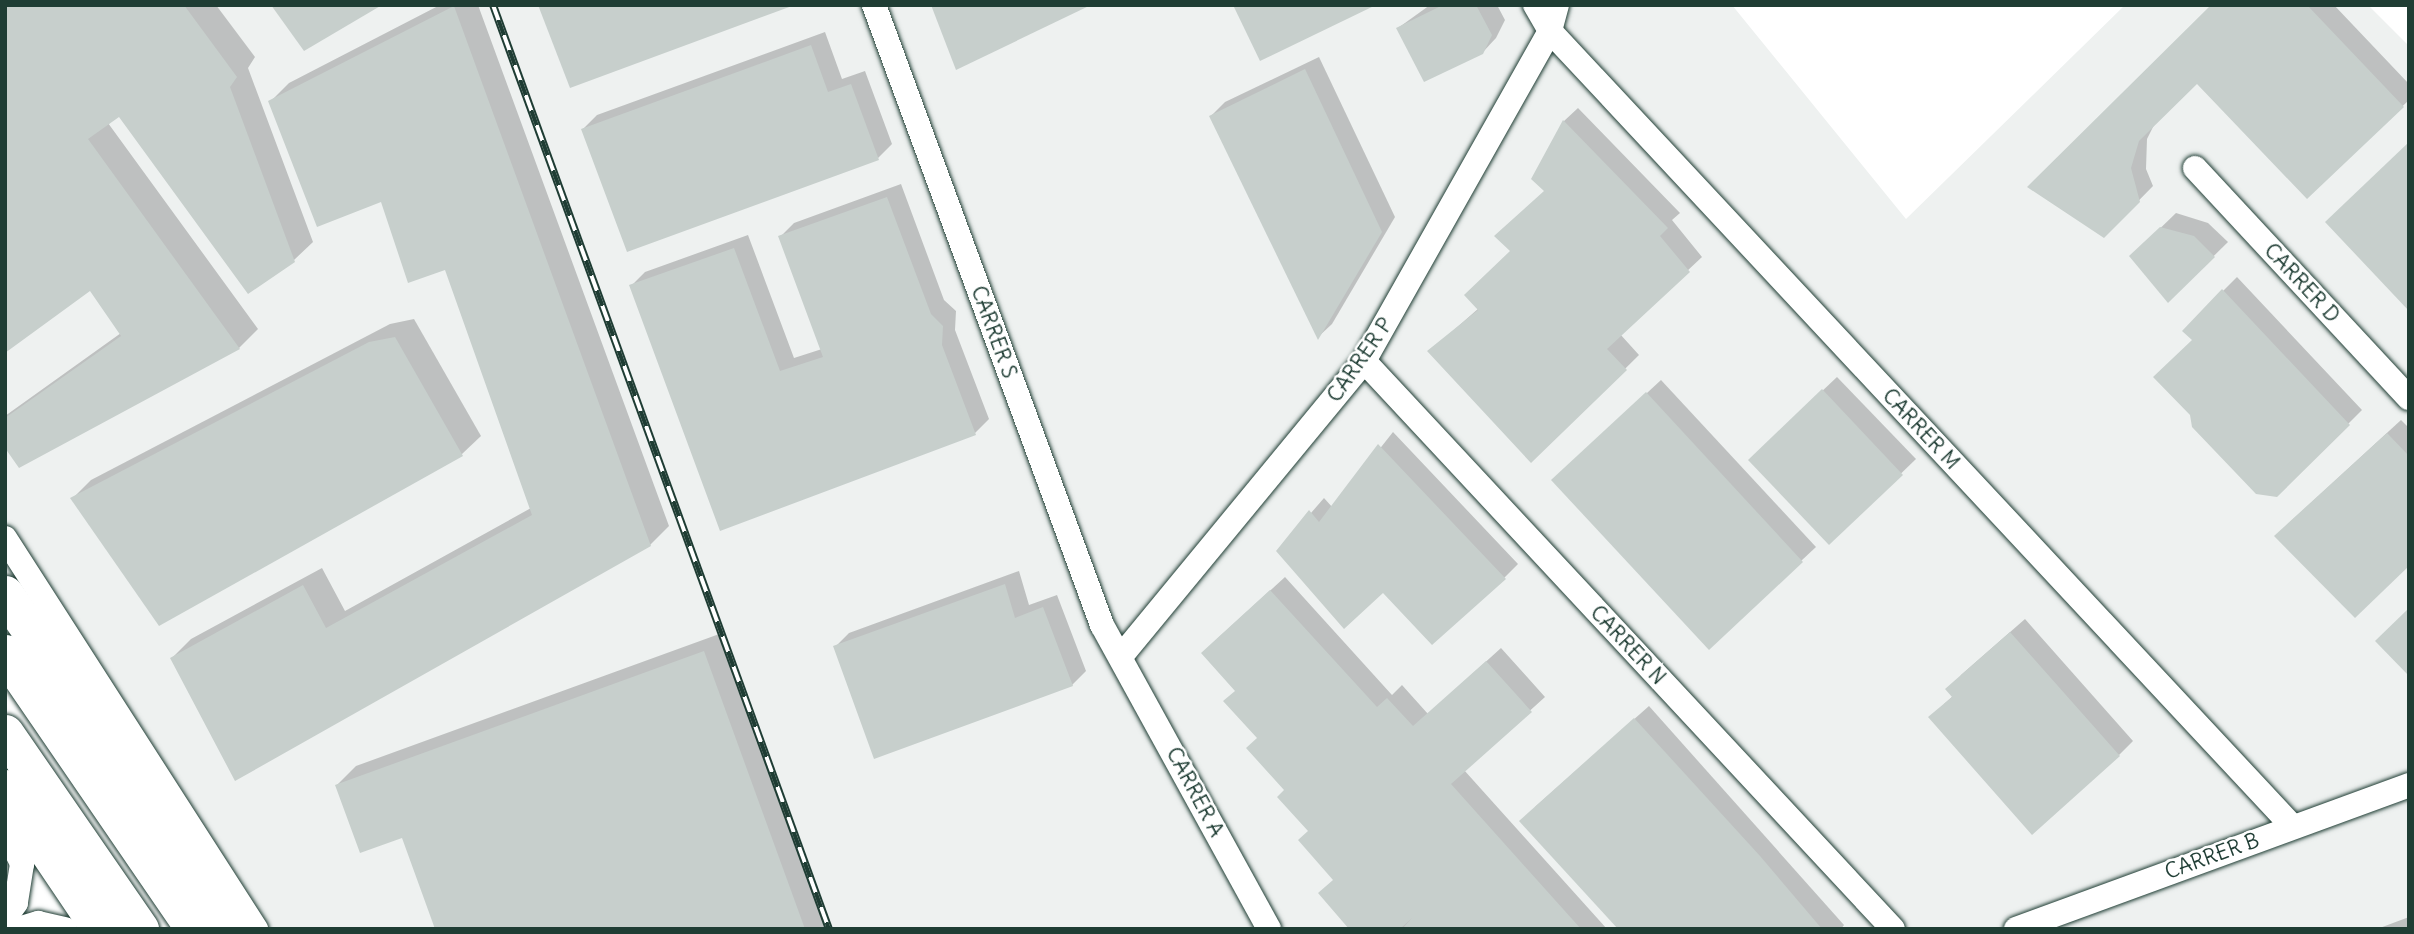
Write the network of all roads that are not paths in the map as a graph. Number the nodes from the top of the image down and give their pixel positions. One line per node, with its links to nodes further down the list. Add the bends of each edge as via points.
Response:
1 (874, 5): 11 (street, CARRER S, via 1102,625)
2 (1535, 5): 4 (street, CARRER M)
3 (1557, 5): 4 (street, CARRER P)
4 (1550, 31): 6 (street, CARRER P); 16 (street, CARRER M)
5 (2195, 168): 7 (street, CARRER D)
6 (1364, 361): 11 (street, CARRER P); 30 (street, CARRER N)
7 (2409, 398)
8 (5, 538): 28 (street)
9 (5, 594): 18 (highway)
10 (5, 653): 25 (highway)
11 (1122, 655): 29 (street, CARRER A)
12 (5, 733): 24 (highway)
13 (2409, 785): 16 (street, CARRER B)
14 (5, 788): 23 (highway)
15 (5, 813): 22 (highway)
16 (2292, 826): 31 (street, CARRER B)
17 (5, 830): 19 (street, via 22,864 16,903)
18 (206, 885): 26 (highway); 27 (street)
19 (5, 918)
20 (18, 929): 21 (street, via 38,923)
21 (65, 929)
22 (82, 929)
23 (100, 929)
24 (140, 929)
25 (194, 929)
26 (229, 929)
27 (239, 929)
28 (256, 929)
29 (1269, 929)
30 (1893, 929)
31 (2016, 929)

